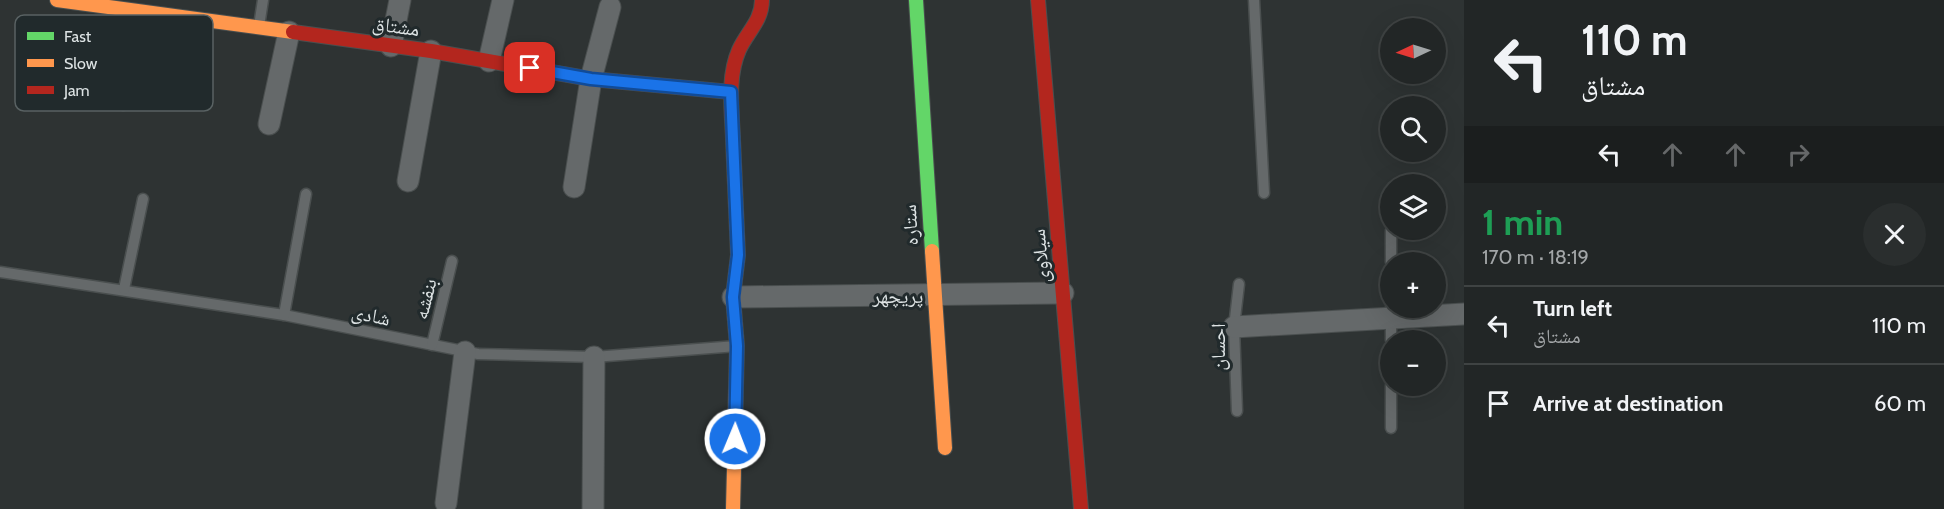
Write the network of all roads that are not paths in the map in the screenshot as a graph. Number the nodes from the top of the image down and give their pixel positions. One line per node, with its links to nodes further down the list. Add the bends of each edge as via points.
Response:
1 (57, 0): 9 (street, مشتاق)
2 (263, 0): 15 (lane)
3 (400, 0): 17 (street)
4 (503, 0): 19 (street)
5 (762, 0): 21 (street, via 762,13 738,51)
6 (916, 0): 33 (street, ستاره)
7 (1038, 0): 32 (street, سیلاوی)
8 (1254, 0): 25 (lane)
9 (112, 4): 11 (street, مشتاق)
10 (610, 7): 20 (street)
11 (142, 12): 12 (lane); 13 (street, مشتاق)
12 (141, 15)
13 (165, 15)
14 (213, 21): 15 (street, مشتاق)
15 (258, 27): 16 (street, مشتاق)
16 (289, 32): 17 (street, مشتاق); 22 (street)
17 (392, 46): 18 (street, مشتاق)
18 (431, 51): 19 (street, مشتاق); 23 (street)
19 (489, 61): 20 (street, مشتاق)
20 (591, 79): 21 (street, مشتاق); 24 (street)
21 (731, 92): 34 (street, via 738,255)
22 (270, 124)
23 (408, 181)
24 (574, 187)
25 (1264, 193)
26 (306, 194): 38 (lane)
27 (142, 199): 31 (lane)
28 (452, 261): 40 (lane, بنفشه)
29 (0, 272): 31 (lane, شادی)
30 (1239, 284): 39 (lane, احسان)
31 (124, 289): 38 (lane, شادی)
32 (1063, 293): 33 (street, پریچهر); 51 (street, سیلاوی)
33 (933, 296): 34 (street, پریچهر); 47 (street, ستاره)
34 (733, 297): 41 (street)
35 (1380, 314): 39 (street)
36 (1446, 314): 37 (street)
37 (1464, 314)
38 (284, 315): 40 (lane, شادی)
39 (1234, 327): 45 (lane, احسان)
40 (432, 345): 42 (lane, شادی)
41 (737, 346): 43 (lane, شادی); 50 (street)
42 (465, 352): 43 (lane, شادی); 48 (street)
43 (594, 357): 49 (street)
44 (1391, 396): 46 (lane)
45 (1237, 411)
46 (1391, 428)
47 (945, 448)
48 (446, 503)
49 (593, 509)
50 (733, 509)
51 (1081, 509)

